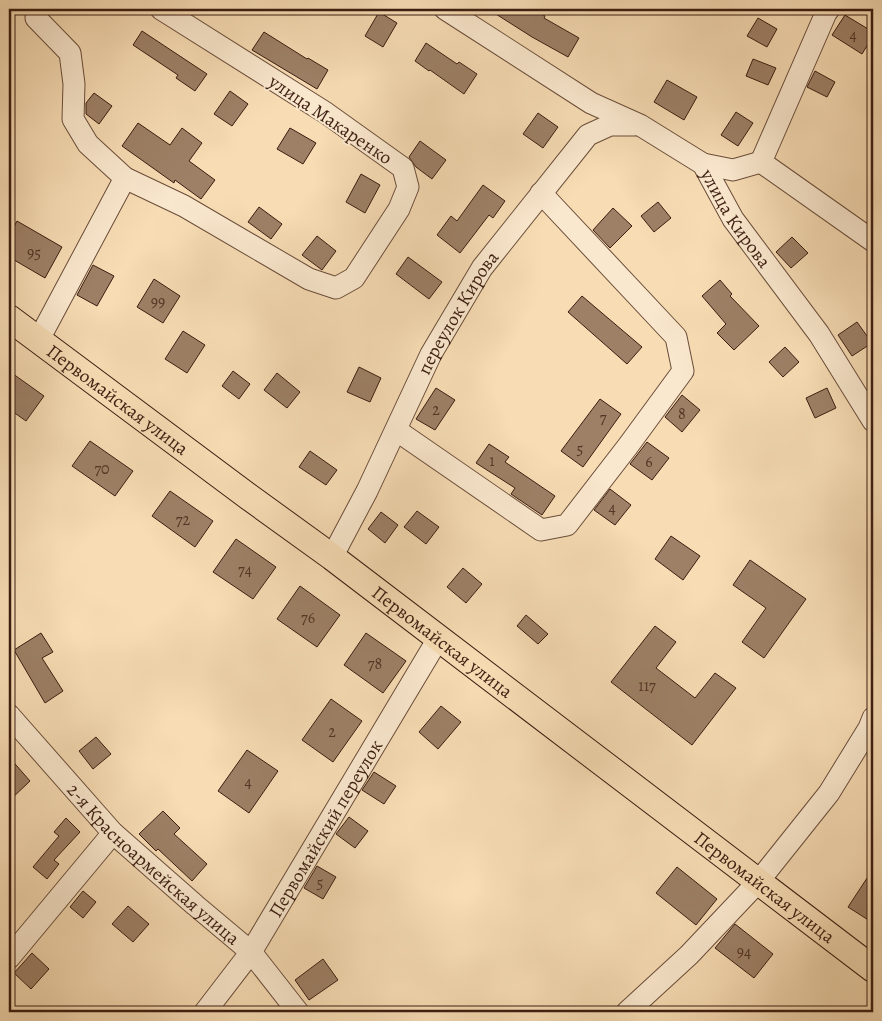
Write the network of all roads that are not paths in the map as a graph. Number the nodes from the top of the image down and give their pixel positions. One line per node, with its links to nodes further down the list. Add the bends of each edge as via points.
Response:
1 (161, 9): 8 (street, улица Макаренко, via 326,113 403,168 408,187 399,209 354,278 336,288 309,279 184,206)
2 (445, 9): 5 (street, улица Кирова, via 591,103)
3 (829, 9): 6 (street)
4 (36, 18): 8 (street, улица Макаренко, via 70,53 74,119 88,144)
5 (640, 125): 7 (street, улица Кирова); 9 (street, переулок Кирова, via 610,125 588,135)
6 (761, 162): 7 (street, via 733,170); 10 (street)
7 (703, 164): 13 (street, улица Кирова, via 733,219 819,334)
8 (125, 178): 12 (street)
9 (541, 193): 14 (street, переулок Кирова, via 482,268 431,354); 14 (street, via 676,338 683,371 567,525 540,530)
10 (873, 240)
11 (9, 318): 12 (main road, Первомайская улица)
12 (38, 341): 15 (main road, Первомайская улица)
13 (873, 421)
14 (396, 430): 15 (street, переулок Кирова)
15 (332, 557): 16 (main road, Первомайская улица)
16 (438, 638): 20 (main road, Первомайская улица); 21 (street, Первомайский переулок)
17 (9, 715): 19 (street, 2-я Красноармейская улица)
18 (873, 718): 20 (street, via 829,793)
19 (113, 832): 21 (street, 2-я Красноармейская улица); 22 (street)
20 (758, 882): 23 (main road, Первомайская улица); 26 (street, via 690,955)
21 (251, 952): 24 (street, Первомайский переулок); 25 (street, 2-я Красноармейская улица)
22 (9, 958)
23 (873, 969)
24 (205, 1012)
25 (298, 1012)
26 (627, 1012)

